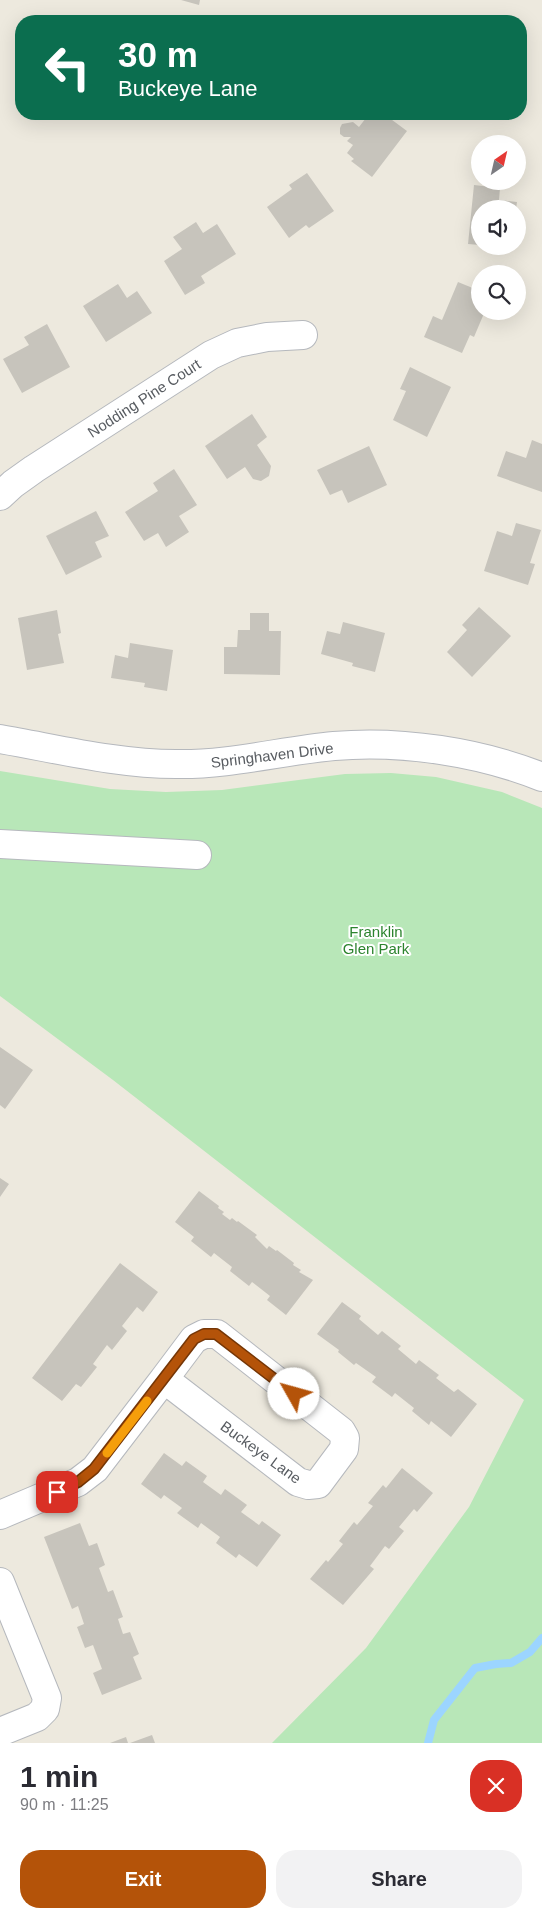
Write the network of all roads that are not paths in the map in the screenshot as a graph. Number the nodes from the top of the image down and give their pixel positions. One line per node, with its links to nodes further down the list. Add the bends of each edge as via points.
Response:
1 (303, 334): 2 (street, Nodding Pine Court, via 237,343 211,355 34,469)
2 (0, 496)
3 (0, 739): 4 (street, Springhaven Drive, via 136,763 177,764 218,762 335,746 413,747)
4 (541, 772)
5 (0, 844): 6 (street)
6 (197, 855)
7 (164, 1379): 7 (street, Buckeye Lane, via 298,1482 318,1484 344,1448 345,1438 341,1430 216,1334 204,1334 194,1339); 8 (street, Buckeye Lane, via 94,1469 78,1482)
8 (0, 1515)
9 (0, 1582): 10 (street, via 47,1698 45,1709 37,1716)
10 (0, 1732)

